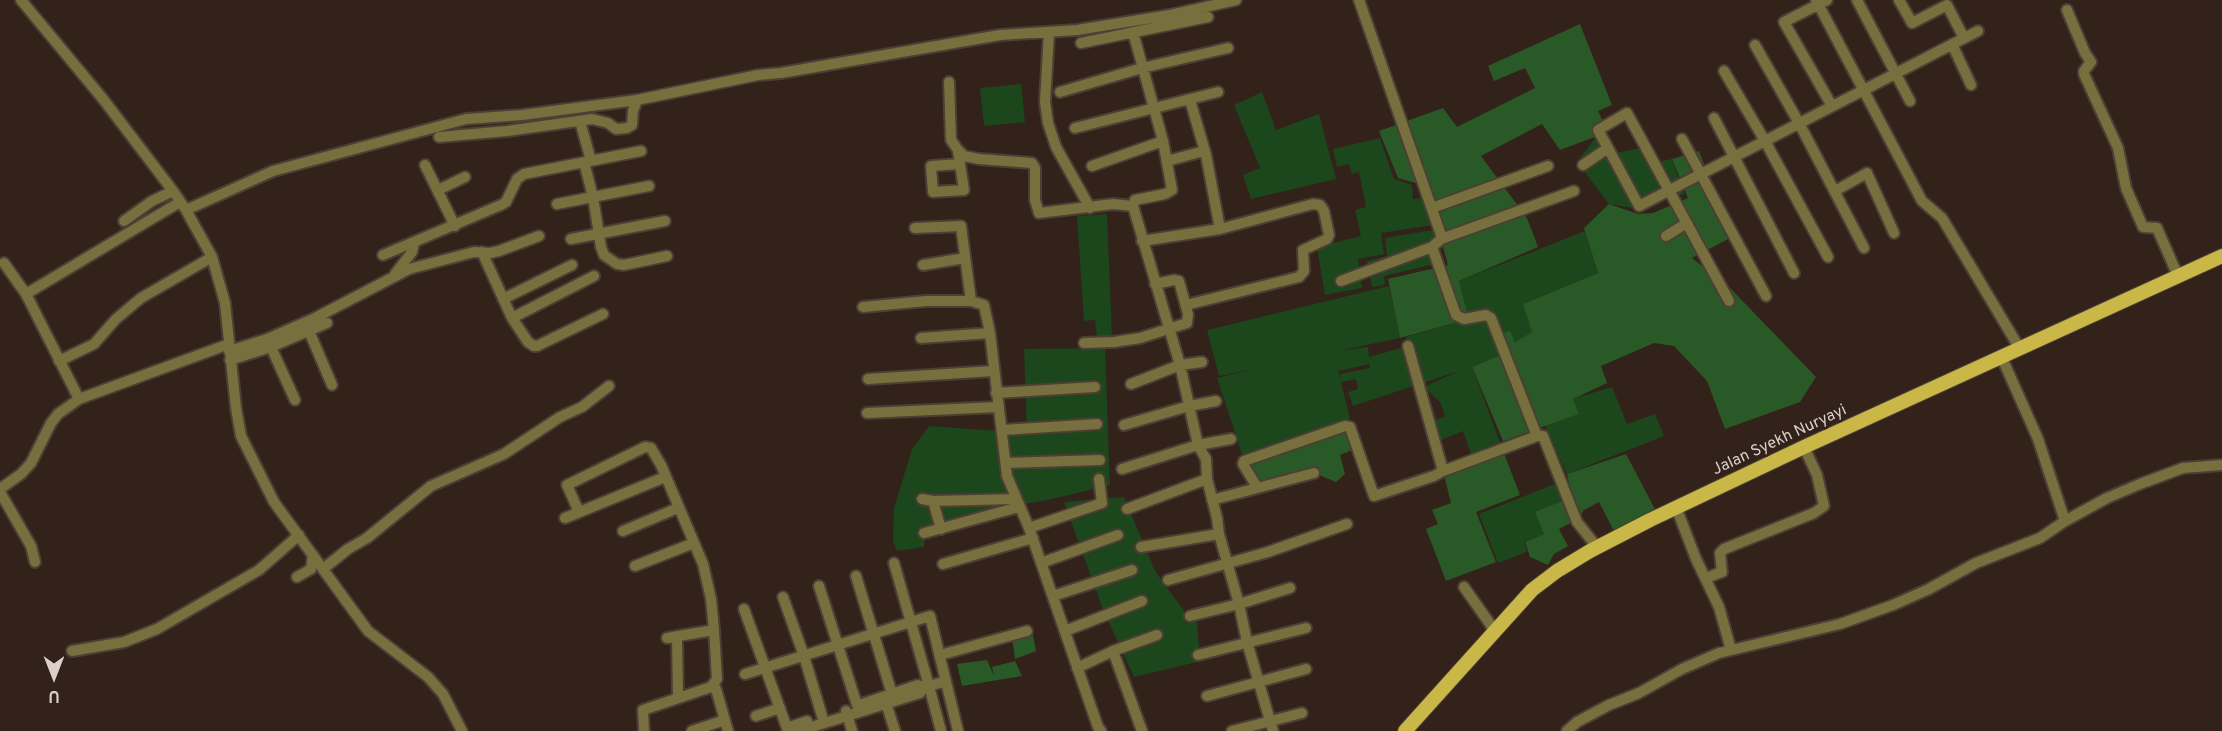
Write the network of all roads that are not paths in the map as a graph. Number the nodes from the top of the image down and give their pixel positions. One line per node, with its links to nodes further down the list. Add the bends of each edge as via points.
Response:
1 (21, 0): 54 (street)
2 (1236, 0): 10 (street, via 1170,15)
3 (1359, 0): 63 (street)
4 (1857, 0): 19 (street)
5 (1899, 0): 12 (street, via 1912,23 1947,5)
6 (1820, 2): 22 (street); 28 (street, via 1784,22)
7 (2067, 10): 93 (street, via 2091,62 2084,74 2118,148 2126,188 2143,227 2157,228)
8 (1208, 16): 11 (street)
9 (1978, 31): 12 (street)
10 (1049, 32): 25 (street, via 1000,35 748,76); 62 (street, via 1045,93 1048,123 1056,147)
11 (1133, 32): 13 (street); 17 (street)
12 (1964, 38): 14 (street)
13 (1081, 44)
14 (1952, 44): 19 (street); 21 (street)
15 (1755, 45): 32 (street)
16 (1228, 48): 17 (street)
17 (1142, 68): 23 (street); 29 (street)
18 (1724, 71): 37 (street)
19 (1895, 73): 22 (street); 27 (street)
20 (949, 82): 39 (street, via 951,140)
21 (1971, 86)
22 (1863, 89): 28 (street); 113 (street, via 1922,201 1942,218)
23 (1060, 92)
24 (1218, 92): 26 (street)
25 (637, 100): 31 (street, via 632,125 627,128 616,129 592,119); 60 (street, via 466,119 273,171)
26 (1190, 100): 29 (street); 41 (street)
27 (1910, 101)
28 (1832, 106): 32 (street)
29 (1155, 109): 33 (street); 36 (street)
30 (1714, 118): 42 (street)
31 (580, 121): 34 (street); 44 (street)
32 (1799, 123): 37 (street); 57 (street)
33 (1075, 128)
34 (439, 137)
35 (1682, 139): 50 (street)
36 (1163, 141): 43 (street); 48 (street)
37 (1765, 141): 42 (street); 85 (street)
38 (1608, 148): 47 (street); 56 (street, via 1639,206); 56 (street, via 1598,130 1627,113)
39 (958, 150): 45 (street); 62 (street, via 964,156 979,159 1032,163 1039,213)
40 (641, 151): 44 (street)
41 (1204, 151): 43 (street); 69 (street)
42 (1734, 157): 50 (street); 90 (street)
43 (1167, 161): 61 (street, via 1172,190 1136,200)
44 (587, 162): 58 (street); 67 (street, via 524,174 517,179 506,202)
45 (960, 164)
46 (425, 165): 53 (street)
47 (1583, 165)
48 (1092, 166)
49 (1548, 166): 63 (street)
50 (1702, 174): 56 (street); 97 (street)
51 (465, 177): 53 (street)
52 (649, 186): 58 (street)
53 (438, 190): 67 (street)
54 (173, 191): 60 (street); 64 (street)
55 (1574, 191): 75 (street)
56 (1670, 191): 66 (street)
57 (1835, 191): 70 (street, via 1867,173); 79 (street)
58 (592, 197): 59 (street); 71 (street)
59 (557, 204)
60 (183, 206): 84 (street); 96 (street)
61 (1132, 206): 62 (street); 76 (street)
62 (1090, 208)
63 (1432, 208): 75 (street)
64 (124, 221)
65 (666, 221): 71 (street)
66 (1687, 223): 73 (street); 100 (street)
67 (455, 226): 77 (street)
68 (915, 228): 86 (street, via 961,226)
69 (1220, 229): 76 (street); 101 (street, via 1318,204 1324,211 1329,235 1303,250 1304,271 1299,277)
70 (1894, 233)
71 (598, 234): 74 (street); 82 (street, via 604,255 617,264)
72 (539, 236): 80 (street, via 499,251)
73 (1666, 236)
74 (571, 239)
75 (1441, 239): 78 (street)
76 (1142, 241): 95 (street)
77 (414, 243): 81 (street); 91 (street)
78 (1432, 247): 94 (street); 135 (street, via 1456,315 1464,319 1486,315 1491,318)
79 (1864, 248)
80 (482, 252): 91 (street); 98 (street)
81 (383, 255)
82 (667, 256)
83 (2222, 256): 93 (main road, Jalan Syekh Nuryayi)
84 (212, 257): 114 (street, via 225,303); 116 (street, via 141,298 94,344)
85 (1828, 257)
86 (965, 258): 89 (street); 99 (street)
87 (4, 263): 96 (street)
88 (572, 265): 98 (street)
89 (923, 265)
90 (1794, 273)
91 (395, 274): 114 (street, via 315,318)
92 (594, 276): 104 (street)
93 (2178, 276): 113 (main road, Jalan Syekh Nuryayi)
94 (1341, 281)
95 (1155, 284): 101 (street, via 1178,280); 106 (street)
96 (26, 294): 116 (street)
97 (1766, 296)
98 (503, 299): 104 (street)
99 (971, 301): 102 (street); 108 (street, via 984,305)
100 (1729, 301)
101 (1186, 305): 106 (street, via 1187,323)
102 (862, 307)
103 (603, 314): 104 (street, via 537,346 528,342)
104 (512, 318)
105 (327, 323): 107 (street)
106 (1169, 329): 110 (street, via 1140,338); 118 (street)
107 (309, 331): 112 (street); 122 (street)
108 (990, 333): 109 (street); 119 (street)
109 (921, 338)
110 (1084, 343)
111 (1408, 346): 143 (street)
112 (271, 347): 114 (street); 127 (street)
113 (2020, 349): 115 (main road, Jalan Syekh Nuryayi)
114 (229, 352): 126 (street); 164 (street, via 241,436 274,502)
115 (2002, 358): 138 (main road, Jalan Syekh Nuryayi); 157 (street, via 2038,440)
116 (59, 361): 126 (street)
117 (1202, 362): 118 (street)
118 (1180, 365): 121 (street); 129 (street)
119 (993, 371): 120 (street); 125 (street)
120 (868, 379)
121 (1131, 384)
122 (332, 385)
123 (609, 386): 176 (street, via 504,454 431,486)
124 (1095, 387): 125 (street)
125 (996, 393): 130 (street)
126 (79, 399): 149 (street, via 58,414 31,463)
127 (295, 400)
128 (1216, 401): 129 (street)
129 (1189, 406): 133 (street); 137 (street)
130 (998, 407): 131 (street); 134 (street)
131 (867, 413)
132 (1097, 424): 134 (street)
133 (1124, 425)
134 (1002, 430): 140 (street)
135 (1537, 436): 143 (street); 168 (street, via 1546,440 1577,522)
136 (1231, 439): 137 (street)
137 (1198, 445): 142 (street); 147 (street, via 1206,459)
138 (1804, 447): 152 (main road, Jalan Syekh Nuryayi); 180 (street, via 1817,476 1824,506 1724,549 1720,554 1722,572)
139 (1100, 460): 140 (street)
140 (1006, 464): 151 (street)
141 (2222, 465): 157 (street, via 2171,471)
142 (1122, 469)
143 (1443, 471): 148 (street, via 1374,496 1350,427 1345,426 1244,461)
144 (1314, 473): 148 (street)
145 (666, 477): 153 (street); 155 (street); 155 (street, via 653,451 645,447 567,485)
146 (1099, 479): 162 (street, via 1102,503)
147 (1207, 479): 150 (street); 154 (street)
148 (1257, 487): 150 (street)
149 (0, 490): 170 (street, via 31,546)
150 (1212, 500): 163 (street)
151 (1018, 503): 159 (street); 159 (street, via 928,500); 162 (street)
152 (1676, 507): 168 (main road, Jalan Syekh Nuryayi); 180 (street)
153 (678, 508): 160 (street); 166 (street)
154 (1127, 508)
155 (579, 512): 156 (street)
156 (565, 518)
157 (2065, 520): 201 (street, via 2040,538 1976,563 1893,605 1840,624)
158 (1347, 524): 174 (street)
159 (941, 529): 161 (street)
160 (623, 531)
161 (924, 533)
162 (1031, 533): 172 (street); 173 (street)
163 (1219, 534): 167 (street); 174 (street)
164 (299, 535): 169 (street); 202 (street, via 259,570 157,629 124,642)
165 (1118, 535): 172 (street)
166 (694, 543): 175 (street); 193 (street, via 706,576)
167 (1141, 547)
168 (1597, 547): 196 (main road, Jalan Syekh Nuryayi, via 1532,590)
169 (313, 555): 176 (street); 179 (street, via 311,569)
170 (35, 562)
171 (894, 563): 191 (street)
172 (1041, 563): 186 (street)
173 (943, 564)
174 (1227, 564): 181 (street); 188 (street)
175 (635, 566)
176 (323, 569): 228 (street, via 368,631 428,677 443,694)
177 (1132, 570): 186 (street)
178 (856, 576): 197 (street)
179 (297, 578)
180 (1706, 578): 201 (street)
181 (1168, 580)
182 (819, 586): 200 (street)
183 (1464, 587): 196 (street)
184 (1290, 588): 188 (street)
185 (783, 597): 206 (street)
186 (1053, 597): 195 (street)
187 (1142, 601): 195 (street)
188 (1239, 604): 190 (street); 199 (street)
189 (744, 609): 207 (street)
190 (1190, 616)
191 (911, 621): 197 (street); 204 (street, via 930,616); 214 (street)
192 (1306, 628): 199 (street)
193 (714, 630): 213 (street, via 717,679); 216 (street, via 672,637)
194 (1027, 631): 204 (street)
195 (1065, 631): 208 (street)
196 (1495, 631): 238 (main road, Jalan Syekh Nuryayi)
197 (874, 633): 200 (street); 217 (street)
198 (1157, 635): 203 (street)
199 (1247, 642): 205 (street); 212 (street)
200 (838, 644): 206 (street); 218 (street)
201 (1730, 647): 239 (street, via 1577,722)
202 (72, 651)
203 (1113, 651): 208 (street); 236 (street)
204 (940, 655): 211 (street)
205 (1198, 655)
206 (804, 656): 207 (street); 223 (street)
207 (766, 666): 210 (street); 219 (street)
208 (1077, 668): 235 (street)
209 (1306, 669): 212 (street)
210 (745, 674)
211 (946, 681): 214 (street); 234 (street)
212 (1258, 682): 215 (street); 225 (street)
213 (711, 687): 216 (street); 224 (street, via 716,689)
214 (926, 687): 217 (street, via 920,693); 233 (street)
215 (1207, 696)
216 (678, 697): 229 (street, via 643,710)
217 (887, 698): 218 (street); 220 (street); 232 (street)
218 (857, 705): 220 (street)
219 (780, 708): 222 (street); 227 (street)
220 (846, 712): 223 (street); 226 (street); 231 (street)
221 (1302, 713): 225 (street)
222 (756, 716)
223 (822, 716): 226 (street)
224 (726, 725): 230 (street)
225 (1272, 726): 237 (street)
226 (805, 728): 227 (street)
227 (787, 729)
228 (462, 731)
229 (645, 731)
230 (692, 731)
231 (852, 731)
232 (895, 731)
233 (941, 731)
234 (958, 731)
235 (1101, 731)
236 (1142, 731)
237 (1232, 731)
238 (1404, 731)
239 (1567, 731)

